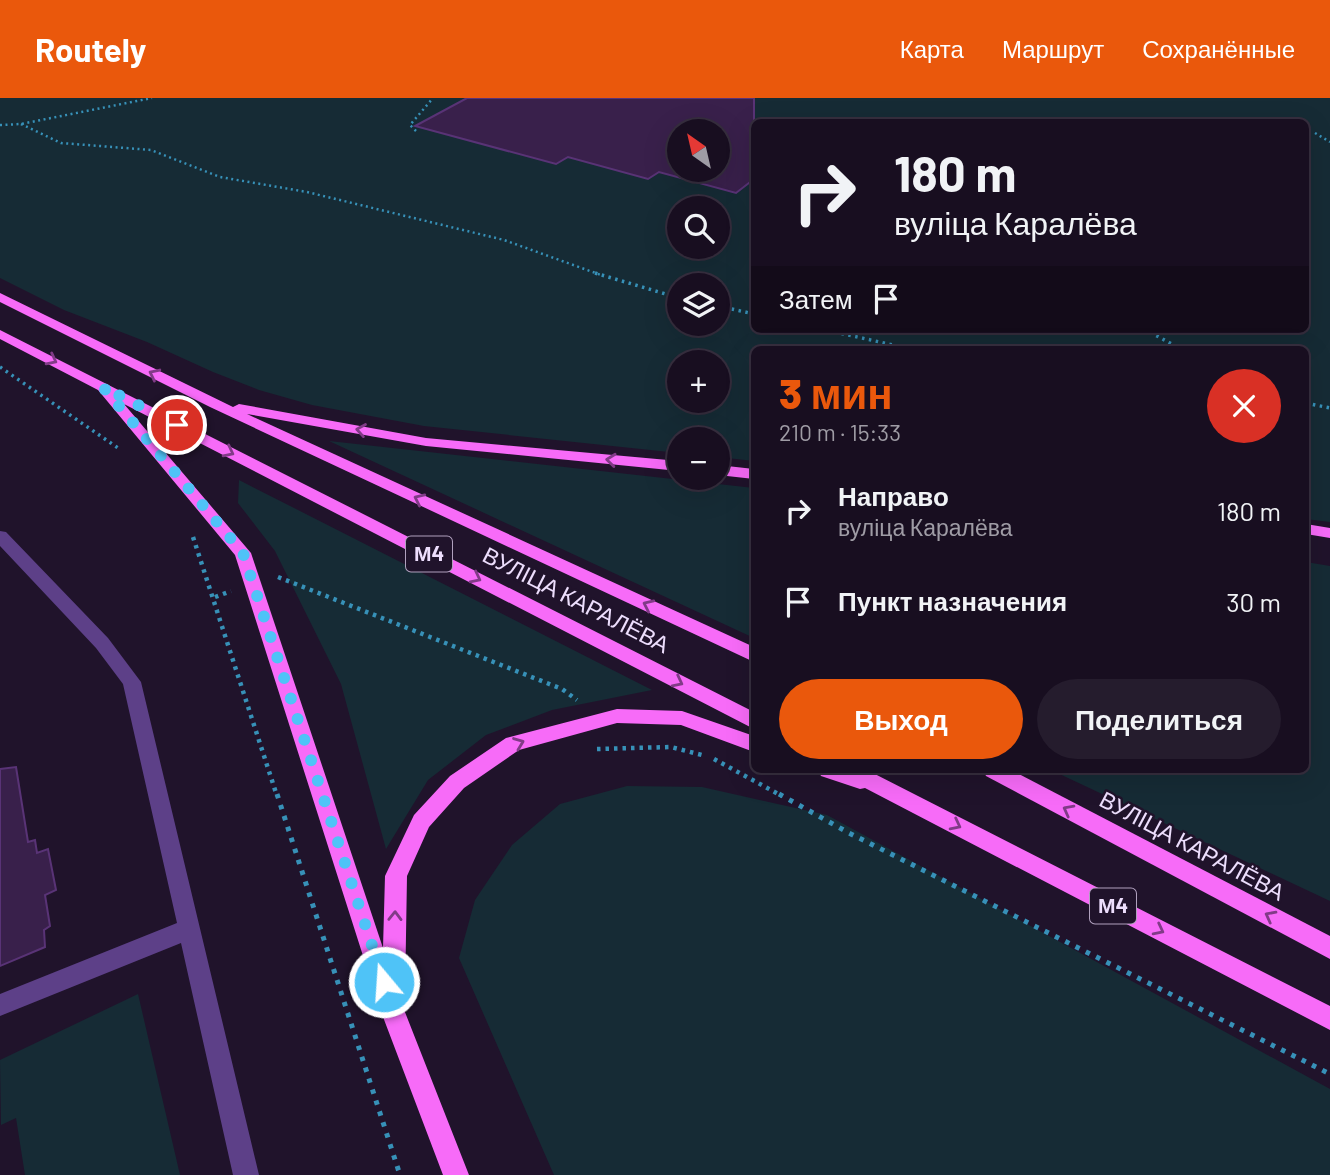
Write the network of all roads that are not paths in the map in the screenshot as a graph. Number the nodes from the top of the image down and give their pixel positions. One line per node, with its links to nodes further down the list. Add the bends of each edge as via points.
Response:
1 (0, 297): 4 (main road, ВУЛІЦА КАРАЛЁВА / М4, one-way to 1)
2 (0, 334): 3 (main road, ВУЛІЦА КАРАЛЁВА / М4, one-way to 3)
3 (103, 387): 12 (main road, ВУЛІЦА КАРАЛЁВА / М4, one-way to 12); 21 (main road, via 243,553)
4 (215, 404): 5 (main road, one-way to 4, via 426,442); 11 (main road, ВУЛІЦА КАРАЛЁВА / М4, one-way to 4)
5 (667, 465)
6 (730, 471): 7 (main road)
7 (751, 474)
8 (1309, 530): 9 (main road)
9 (1330, 533)
10 (0, 536): 18 (lane, via 102,643 132,682)
11 (751, 653)
12 (751, 719)
13 (751, 743): 21 (main road, one-way to 13, via 396,876 421,821 457,782 513,744 617,716 682,718)
14 (836, 773): 17 (main road)
15 (855, 773): 17 (main road, М4)
16 (999, 773): 19 (main road, ВУЛІЦА КАРАЛЁВА, one-way to 16)
17 (896, 794): 22 (main road, М4, one-way to 22)
18 (190, 929): 20 (lane); 23 (lane)
19 (1330, 948)
20 (0, 1005)
21 (392, 1009): 24 (main road)
22 (1330, 1018)
23 (246, 1175)
24 (456, 1175)

